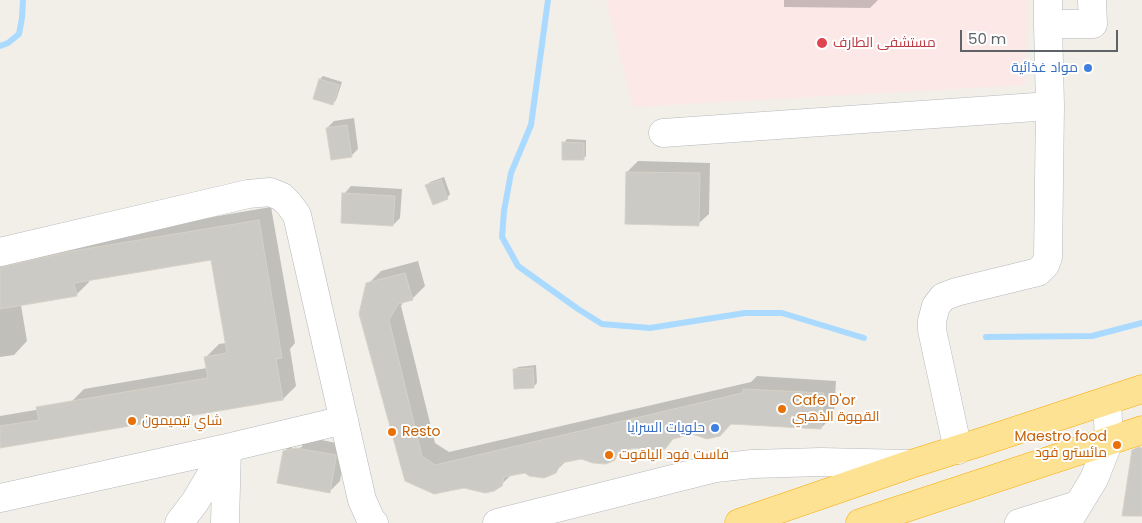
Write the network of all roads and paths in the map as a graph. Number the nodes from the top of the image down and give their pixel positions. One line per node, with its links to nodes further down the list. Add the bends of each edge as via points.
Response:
1 (1092, 0): 2 (street, via 1093,24)
2 (1048, 12): 3 (street)
3 (1050, 106): 4 (street); 12 (street, via 1048,257 1045,265 1038,272 956,292 943,297 936,306 932,330)
4 (663, 133)
5 (0, 252): 8 (street, via 248,194 270,192 282,197 297,215)
6 (1142, 389): 7 (highway)
7 (1108, 401): 10 (street); 12 (highway)
8 (344, 420): 11 (street); 18 (street, via 362,500)
9 (1142, 430): 10 (highway)
10 (1109, 441): 15 (street, via 1094,479); 21 (highway)
11 (227, 448): 14 (street); 16 (street); 17 (street)
12 (958, 450): 13 (highway)
13 (911, 464): 19 (street, via 772,463 716,468); 20 (highway)
14 (0, 498)
15 (1072, 514): 22 (street)
16 (179, 523)
17 (225, 523)
18 (374, 523)
19 (497, 523)
20 (739, 523)
21 (860, 523)
22 (1019, 523)

